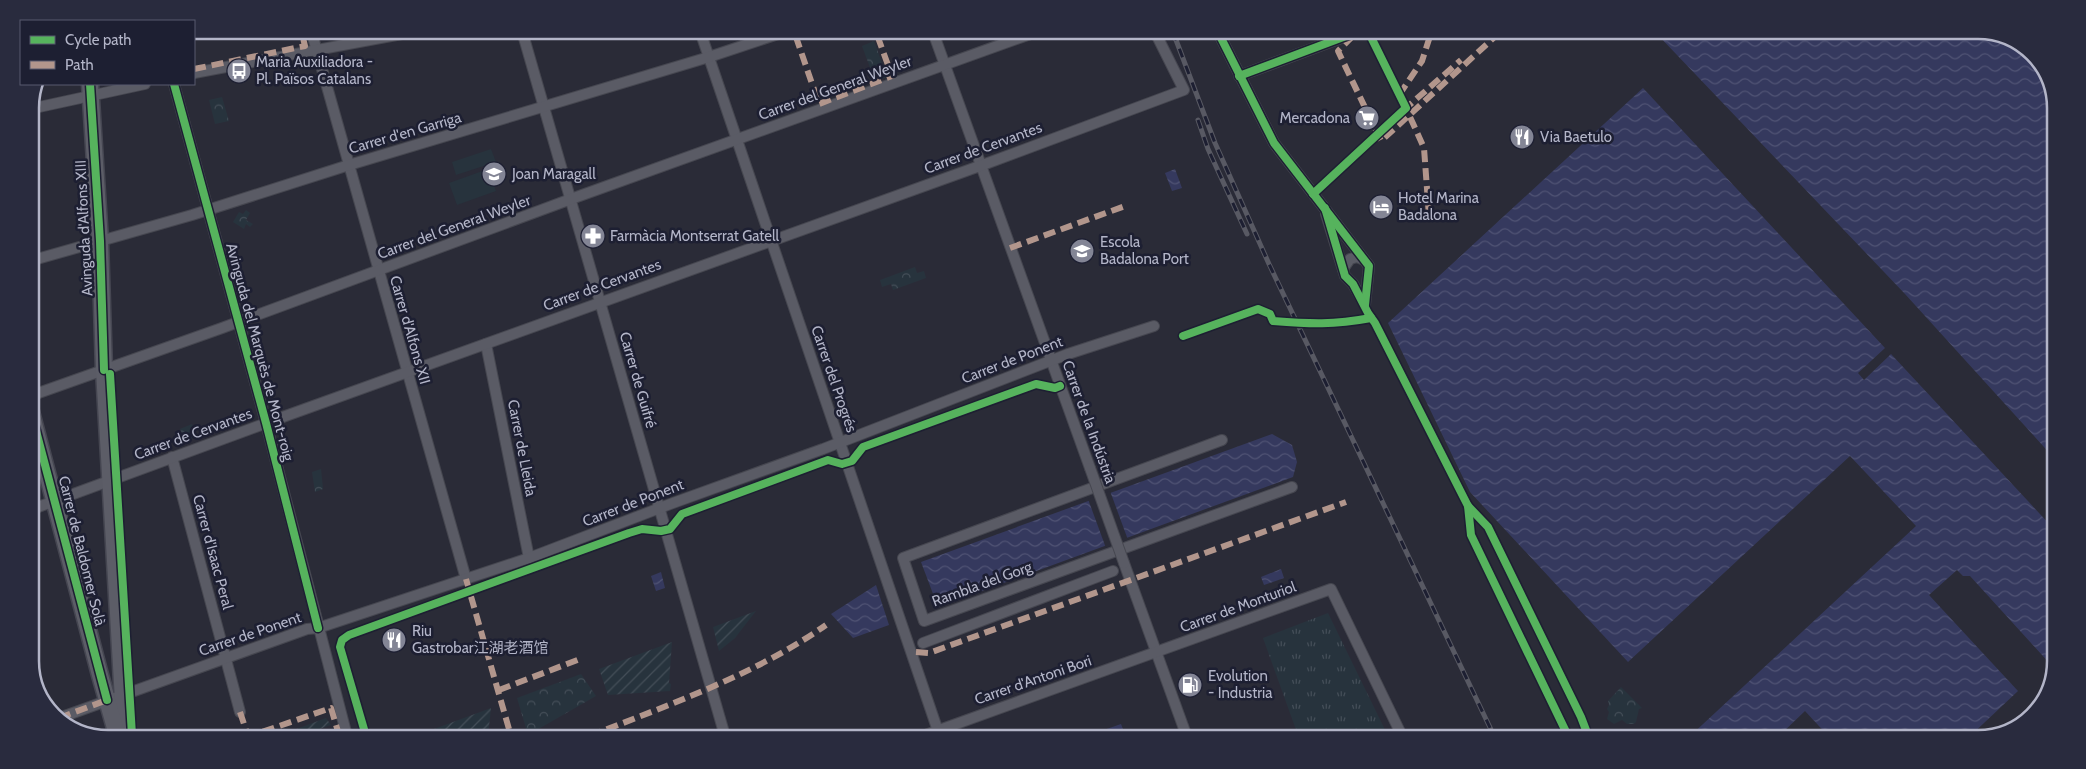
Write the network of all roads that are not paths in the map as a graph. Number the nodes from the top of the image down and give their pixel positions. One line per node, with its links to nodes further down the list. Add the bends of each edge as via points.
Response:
1 (314, 39): 11 (street, Carrer d'Alfons XII)
2 (378, 39): 11 (street)
3 (524, 39): 20 (street, Carrer de Guifré)
4 (703, 39): 12 (street, Carrer del Progrés)
5 (766, 39): 12 (street, Carrer d'en Garriga)
6 (936, 39): 13 (street, Carrer de la Indústria)
7 (1016, 39): 13 (street, Carrer del General Weyler)
8 (1158, 39): 23 (street, Carrer de Cervantes, via 1184,90)
9 (1222, 39): 15 (street)
10 (1339, 39): 15 (street)
11 (317, 51): 14 (street); 22 (street, Carrer d'Alfons XII)
12 (709, 57): 20 (street, Carrer d'en Garriga); 21 (street, Carrer del Progrés)
13 (945, 64): 21 (street, Carrer del General Weyler); 23 (street, Carrer de la Indústria)
14 (195, 73)
15 (1240, 76): 25 (street, via 1274,143)
16 (136, 85): 18 (street)
17 (174, 85): 26 (street, Avinguda del Marquès de Mont-roig)
18 (91, 90): 19 (street); 28 (main road, Avinguda d'Alfons XIII)
19 (39, 106)
20 (545, 107): 22 (street, Carrer d'en Garriga); 24 (street, Carrer de Guifré)
21 (737, 139): 24 (street, Carrer del General Weyler); 27 (street, Carrer del Progrés)
22 (349, 165): 26 (street, Carrer d'en Garriga); 32 (street, Carrer d'Alfons XII)
23 (980, 166): 27 (street, Carrer de Cervantes); 39 (street, Carrer de la Indústria)
24 (571, 199): 32 (street, Carrer del General Weyler); 35 (street, Carrer de Guifré)
25 (1325, 208): 30 (street); 31 (street)
26 (208, 209): 28 (street, Carrer d'en Garriga); 36 (street, Avinguda del Marquès de Mont-roig)
27 (772, 240): 35 (street, Carrer de Cervantes); 45 (street, Carrer del Progrés)
28 (100, 241): 29 (street, Carrer d'en Garriga); 40 (main road, Avinguda d'Alfons XIII)
29 (39, 259)
30 (1364, 260): 31 (street, via 1358,257 1350,259); 33 (street)
31 (1343, 270): 34 (street)
32 (378, 271): 36 (street, Carrer del General Weyler); 41 (street, Carrer d'Alfons XII)
33 (1370, 274): 34 (street, via 1364,283); 34 (street, via 1365,305)
34 (1353, 284)
35 (600, 302): 38 (street, Carrer de Cervantes); 52 (street, Carrer de Guifré)
36 (237, 322): 40 (street, Carrer del General Weyler); 43 (street, Avinguda del Marquès de Mont-roig)
37 (1154, 326): 39 (street, Carrer de Ponent)
38 (486, 344): 41 (street, Carrer de Cervantes); 53 (street, Carrer de Lleida)
39 (1051, 360): 45 (street, Carrer de Ponent); 58 (street, Carrer de la Indústria, bridge)
40 (104, 370): 42 (street, Carrer del General Weyler); 48 (main road, Avinguda d'Alfons XIII)
41 (407, 373): 43 (street, Carrer de Cervantes); 55 (street, Carrer d'Alfons XII)
42 (39, 393)
43 (266, 423): 47 (street, Carrer de Cervantes); 56 (street, Avinguda del Marquès de Mont-roig)
44 (1222, 440): 49 (street, Rambla del Gorg, via 903,558 924,621)
45 (840, 442): 52 (street, Carrer de Ponent); 67 (street, Carrer del Progrés)
46 (39, 443): 50 (main road, Carrer de Baldomer Solà)
47 (172, 457): 48 (street, Carrer de Cervantes); 59 (street, Carrer d'Isaac Peral)
48 (111, 480): 50 (street, Carrer de Cervantes); 60 (main road, Avinguda d'Alfons XIII)
49 (1292, 487)
50 (54, 501): 51 (street, Carrer de Cervantes); 60 (main road, Carrer de Baldomer Solà)
51 (39, 507)
52 (659, 508): 53 (street, Carrer de Ponent); 66 (street, Carrer de Guifré)
53 (528, 558): 55 (street, Carrer de Ponent)
54 (1113, 571): 57 (street)
55 (466, 579): 56 (street, Carrer de Ponent)
56 (318, 628): 59 (street, Carrer de Ponent); 65 (street, Avinguda del Marquès de Mont-roig)
57 (923, 643)
58 (1156, 653): 68 (street, Carrer d'Antoni Bori); 69 (street, Carrer de la Indústria); 70 (street, Carrer de Monturiol, via 1331,589)
59 (226, 657): 60 (street, Carrer de Ponent); 61 (street, Carrer d'Isaac Peral)
60 (113, 694): 62 (street, Carrer de Ponent); 63 (main road, Carrer de Baldomer Solà); 64 (main road, Avinguda d'Alfons XIII)
61 (240, 712)
62 (65, 715)
63 (117, 730)
64 (124, 730)
65 (345, 730)
66 (723, 730)
67 (938, 730)
68 (947, 730)
69 (1184, 730)
70 (1399, 730)

